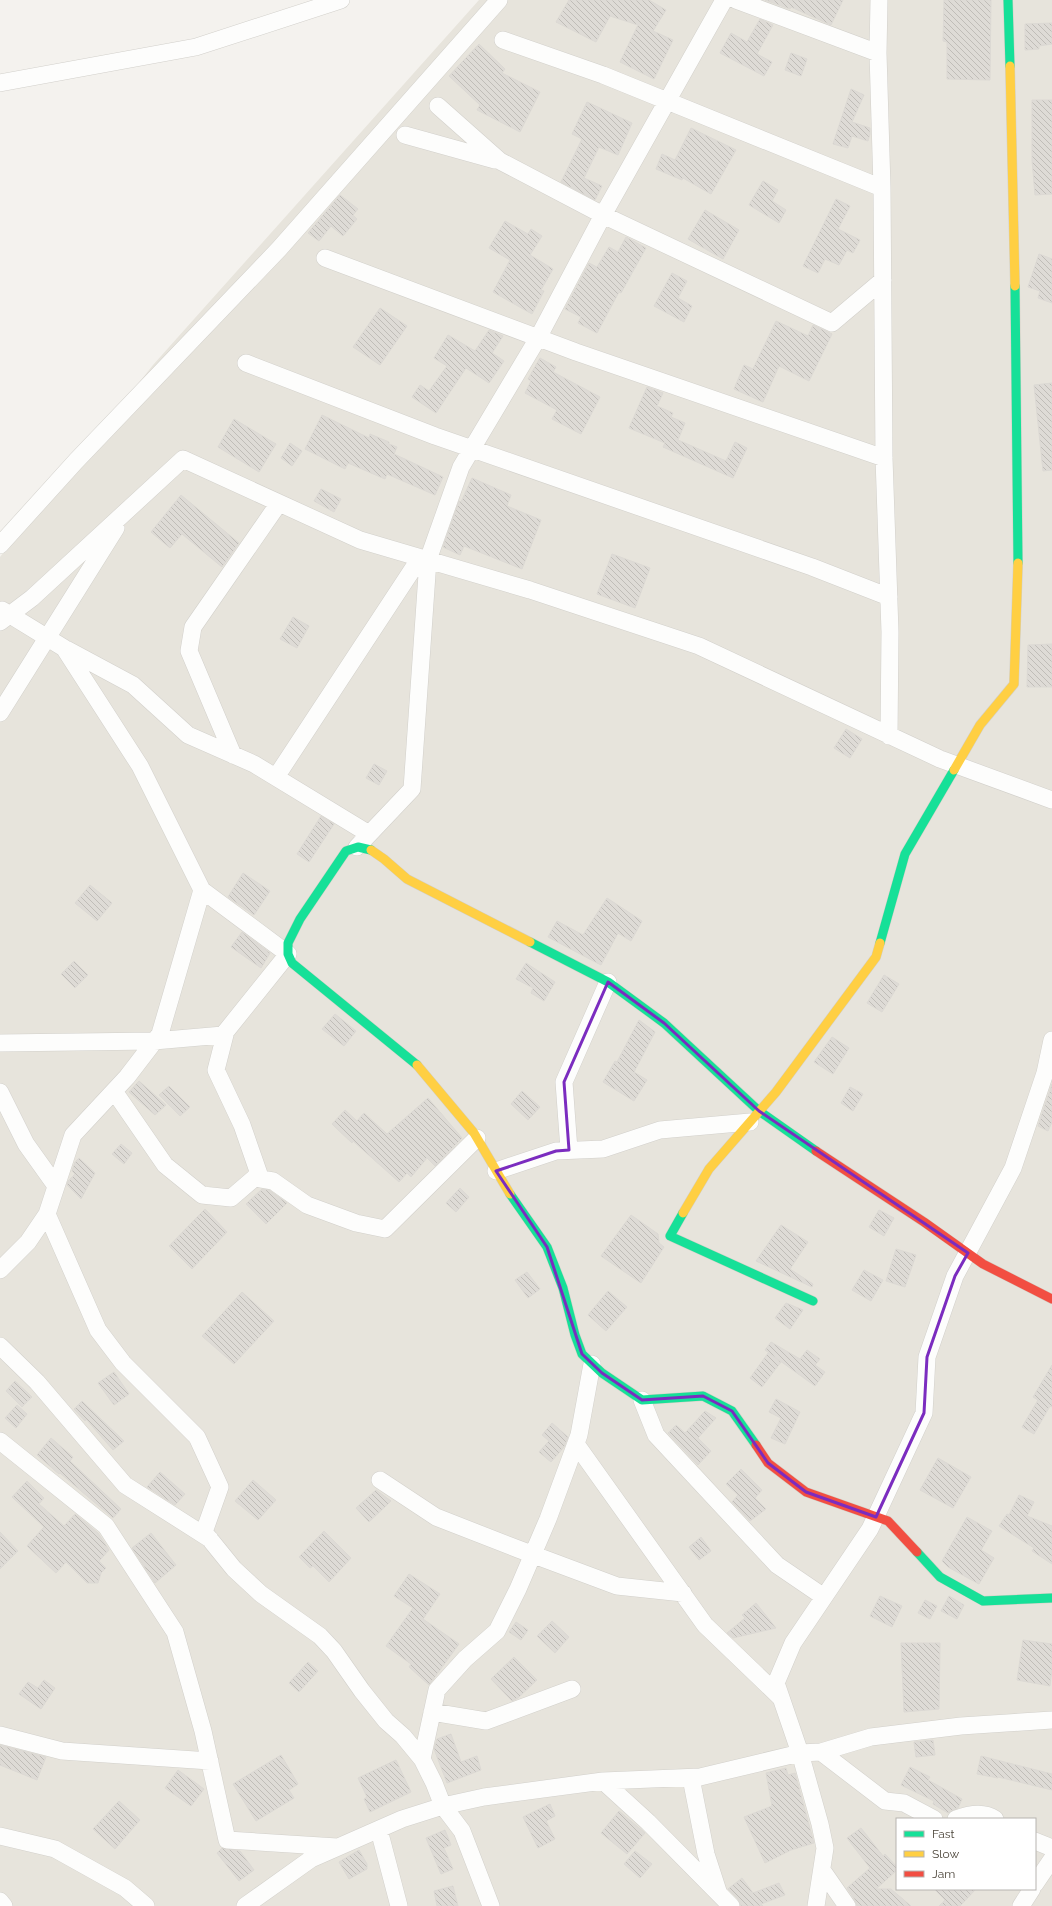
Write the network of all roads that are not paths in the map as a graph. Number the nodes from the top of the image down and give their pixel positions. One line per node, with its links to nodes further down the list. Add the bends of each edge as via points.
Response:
1 (341, 0): 9 (street, via 196,47)
2 (499, 0): 24 (street, via 279,249 82,455)
3 (724, 0): 10 (street)
4 (736, 0): 8 (street)
5 (879, 0): 8 (street)
6 (1008, 0): 33 (street, via 1016,308 1018,585 1014,684 980,725)
7 (503, 40): 10 (street, via 603,75)
8 (878, 53): 14 (street)
9 (0, 83)
10 (667, 101): 14 (street); 15 (street)
11 (438, 106): 13 (street)
12 (405, 134): 13 (street)
13 (500, 161): 15 (street)
14 (882, 188): 17 (street)
15 (603, 215): 17 (street, via 832,323); 18 (street)
16 (325, 258): 18 (street)
17 (883, 280): 21 (street)
18 (538, 338): 20 (street); 21 (street)
19 (246, 363): 20 (street)
20 (472, 449): 25 (street, via 461,467); 26 (street, via 812,567)
21 (884, 458): 26 (street)
22 (280, 503): 23 (street, via 183,459); 25 (street, via 360,540); 32 (street, via 193,627 189,651)
23 (128, 510): 27 (street, via 32,598); 28 (street)
24 (0, 545)
25 (424, 559): 31 (street, via 530,590 699,646); 34 (street); 36 (street, via 412,789)
26 (888, 597): 31 (street)
27 (3, 615): 28 (street)
28 (47, 638): 29 (street); 30 (street)
29 (64, 648): 32 (street, via 133,685 188,736); 38 (street, via 140,766)
30 (0, 713)
31 (889, 736): 33 (street)
32 (233, 755): 34 (street)
33 (956, 765): 35 (street); 47 (street, via 905,854 876,957 776,1092)
34 (276, 778): 36 (street)
35 (1052, 800)
36 (369, 834): 37 (street)
37 (357, 847): 39 (street, via 346,851 300,920 288,943); 40 (street, via 367,849 386,861 407,879)
38 (202, 890): 39 (street); 43 (street, via 160,1034)
39 (288, 954): 41 (street); 48 (street, via 292,963 301,971 416,1063)
40 (608, 982): 47 (street, via 664,1023); 49 (street, via 564,1082)
41 (226, 1031): 43 (street, via 223,1035); 51 (street, via 216,1070 242,1124 259,1174)
42 (1052, 1040): 54 (street, via 1045,1072 1013,1168)
43 (154, 1041): 44 (street); 45 (street)
44 (0, 1042)
45 (114, 1091): 51 (street, via 165,1165 202,1195 231,1198); 52 (street, via 73,1135)
46 (0, 1092): 52 (street, via 26,1144)
47 (755, 1116): 49 (street, via 660,1130 603,1149); 54 (street, via 924,1222); 57 (street, via 709,1169 670,1236)
48 (477, 1138): 50 (street); 51 (street, via 385,1229 356,1223 307,1205 273,1182)
49 (569, 1150): 50 (street, via 556,1151)
50 (496, 1171): 59 (street, via 547,1247 563,1288 582,1354)
51 (255, 1178)
52 (56, 1186): 53 (street)
53 (46, 1214): 55 (street, via 28,1242); 65 (street, via 98,1330 123,1363 197,1437 220,1487 204,1532)
54 (968, 1253): 56 (street); 64 (street, via 955,1276 927,1357 924,1413)
55 (0, 1270)
56 (1052, 1299)
57 (813, 1301)
58 (0, 1346): 65 (street, via 37,1382 125,1485)
59 (592, 1364): 60 (street); 62 (street)
60 (642, 1400): 64 (street, via 703,1396 732,1411 768,1463 806,1492); 68 (street, via 656,1435 777,1565)
61 (0, 1441): 78 (street, via 106,1526 175,1632)
62 (576, 1444): 66 (street); 67 (street)
63 (380, 1480): 66 (street, via 436,1517)
64 (876, 1517): 68 (street); 69 (street, via 888,1521 940,1577 983,1600 1006,1602)
65 (210, 1539): 77 (street, via 234,1569 261,1594 320,1636 386,1721)
66 (533, 1554): 67 (street, via 617,1586); 72 (street, via 497,1631 465,1658 437,1690)
67 (683, 1593): 71 (street, via 705,1625)
68 (824, 1597): 71 (street, via 793,1643 776,1683)
69 (1052, 1598)
70 (572, 1689): 72 (street, via 486,1721)
71 (780, 1697): 76 (street)
72 (432, 1712): 77 (street)
73 (1052, 1720): 75 (street, via 961,1726 871,1737)
74 (0, 1734): 78 (street, via 62,1751)
75 (821, 1752): 76 (street); 82 (street, via 885,1801 904,1803)
76 (800, 1753): 79 (street); 91 (street, via 825,1848)
77 (422, 1758): 81 (street)
78 (210, 1762): 88 (street, via 227,1840)
79 (691, 1778): 80 (street); 94 (street, via 706,1854)
80 (603, 1781): 81 (street, via 484,1797); 94 (street)
81 (443, 1806): 85 (street, via 402,1819); 100 (street, via 462,1831)
82 (932, 1818)
83 (959, 1818): 84 (street, via 969,1814)
84 (993, 1818)
85 (379, 1830): 88 (street); 99 (street)
86 (0, 1836): 97 (street, via 55,1849 125,1888)
87 (1036, 1840): 89 (street)
88 (339, 1847): 98 (street, via 311,1859)
89 (1052, 1848)
90 (1052, 1859): 92 (street)
91 (822, 1870): 102 (street); 103 (street)
92 (1036, 1883)
93 (1031, 1890): 104 (street)
94 (718, 1891): 101 (street)
95 (0, 1901): 96 (street)
96 (4, 1906)
97 (146, 1906)
98 (245, 1906)
99 (399, 1906)
100 (491, 1906)
101 (731, 1906)
102 (816, 1906)
103 (847, 1906)
104 (1021, 1906)

